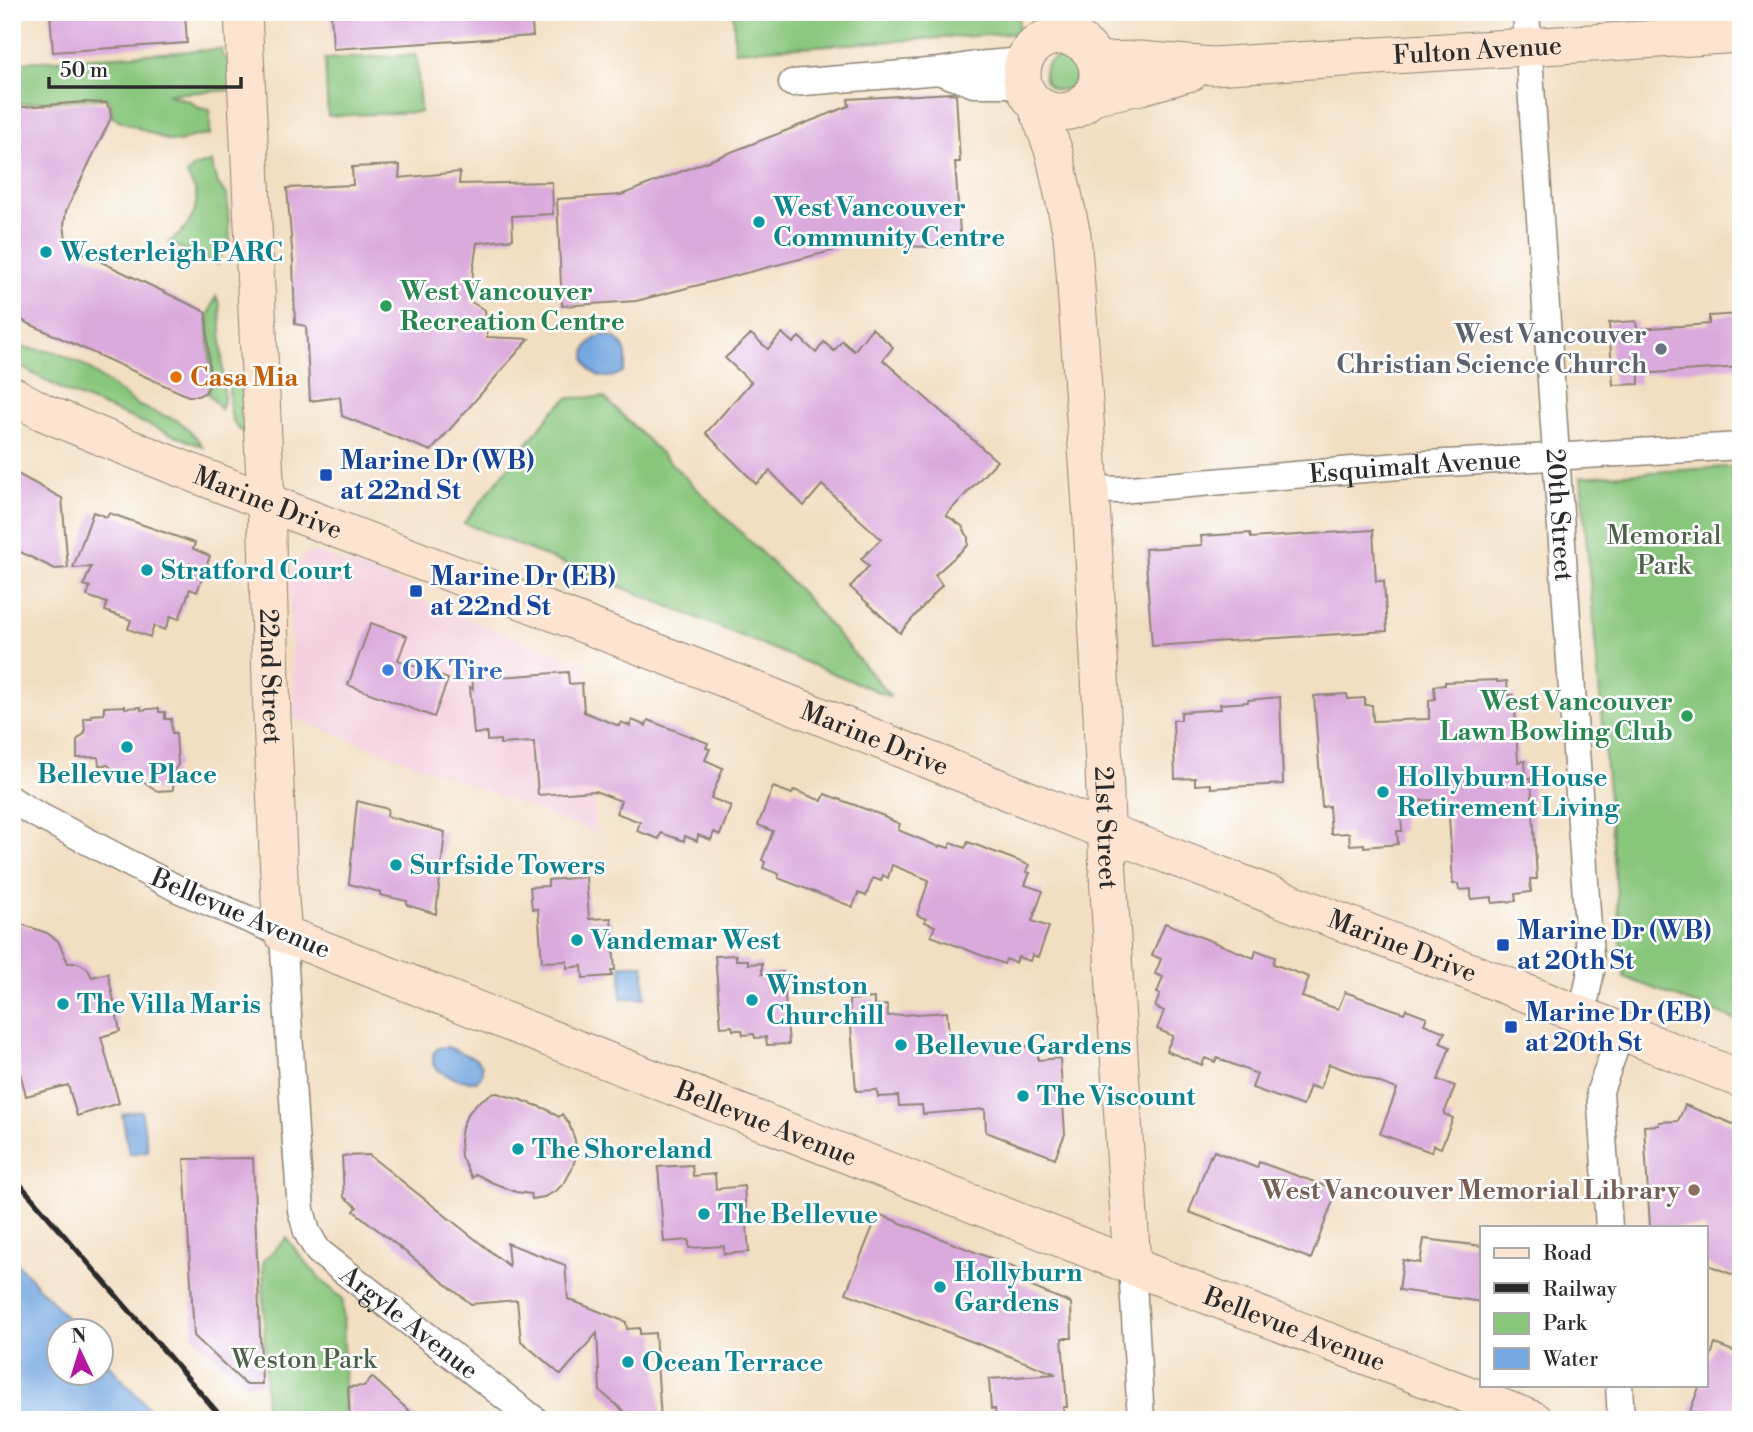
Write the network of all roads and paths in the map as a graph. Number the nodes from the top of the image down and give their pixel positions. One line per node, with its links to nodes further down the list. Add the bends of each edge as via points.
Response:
1 (243, 12): 10 (street, 22nd Street)
2 (1528, 30): 3 (street, Fulton Avenue); 4 (street, Fulton Avenue, via 1212,66 1139,60); 8 (street, 20th Street)
3 (1741, 34)
4 (1057, 62): 5 (street, Fulton Avenue); 9 (street, 21st Street, via 1076,150 1072,235)
5 (792, 83)
6 (12, 395): 10 (street, Marine Drive, via 43,412)
7 (1741, 446): 8 (street, Esquimalt Avenue)
8 (1556, 456): 9 (street, Esquimalt Avenue); 14 (street, 20th Street, via 1591,971)
9 (1090, 489): 12 (street, 21st Street)
10 (266, 502): 12 (street, Marine Drive); 13 (street, 22nd Street)
11 (12, 800): 13 (street, Bellevue Avenue, via 180,890)
12 (1106, 831): 14 (street, Marine Drive); 19 (street, 21st Street)
13 (283, 934): 18 (street, 22nd Street, via 301,1210); 19 (street, Bellevue Avenue)
14 (1582, 1016): 15 (street, Marine Drive)
15 (1621, 1032): 16 (street, Marine Drive); 17 (street, via 1600,1091)
16 (1741, 1079)
17 (1609, 1226)
18 (318, 1251): 21 (street, Argyle Avenue)
19 (1132, 1266): 22 (street, 21st Street); 23 (street, Bellevue Avenue)
20 (1619, 1386): 24 (street)
21 (535, 1420)
22 (1141, 1420)
23 (1534, 1420)
24 (1621, 1420)

